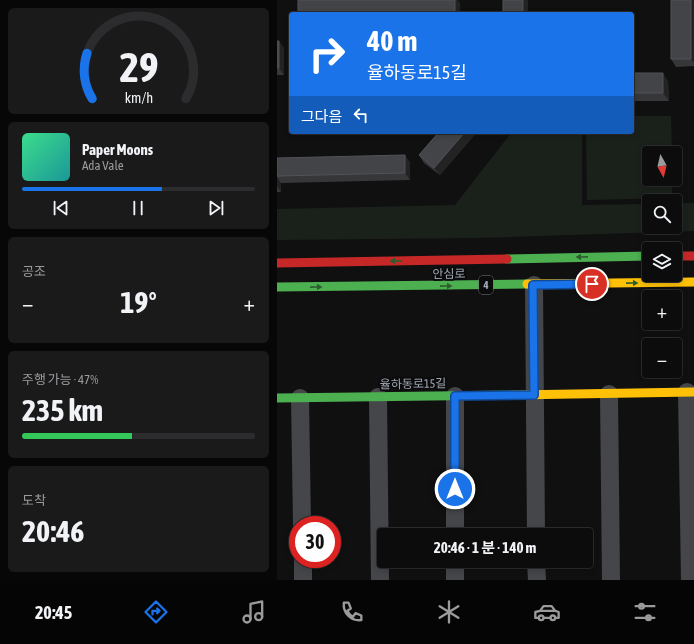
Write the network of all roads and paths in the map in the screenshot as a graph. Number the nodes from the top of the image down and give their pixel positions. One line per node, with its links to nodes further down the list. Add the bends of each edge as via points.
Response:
1 (642, 256): 4 (main road, 안심로 / 4, one-way to 4)
2 (682, 256): 3 (main road)
3 (694, 256)
4 (277, 263)
5 (694, 282): 6 (main road, 안심로 / 4, one-way to 5)
6 (533, 285): 7 (main road, 안심로 / 4, one-way to 6); 10 (street)
7 (277, 287)
8 (691, 392): 9 (main road, 율하동로15길); 26 (street)
9 (609, 394): 10 (main road, 율하동로15길); 25 (street)
10 (534, 395): 11 (main road, 율하동로15길); 17 (street)
11 (455, 396): 12 (main road, 율하동로15길); 16 (street)
12 (378, 397): 14 (main road, 율하동로15길); 22 (street)
13 (277, 398): 14 (main road, 율하동로15길)
14 (300, 398): 15 (street)
15 (302, 516)
16 (455, 528)
17 (536, 528)
18 (303, 568): 21 (street)
19 (455, 568): 23 (street)
20 (536, 568): 24 (street)
21 (303, 580)
22 (380, 580)
23 (455, 580)
24 (537, 580)
25 (611, 580)
26 (690, 580)

